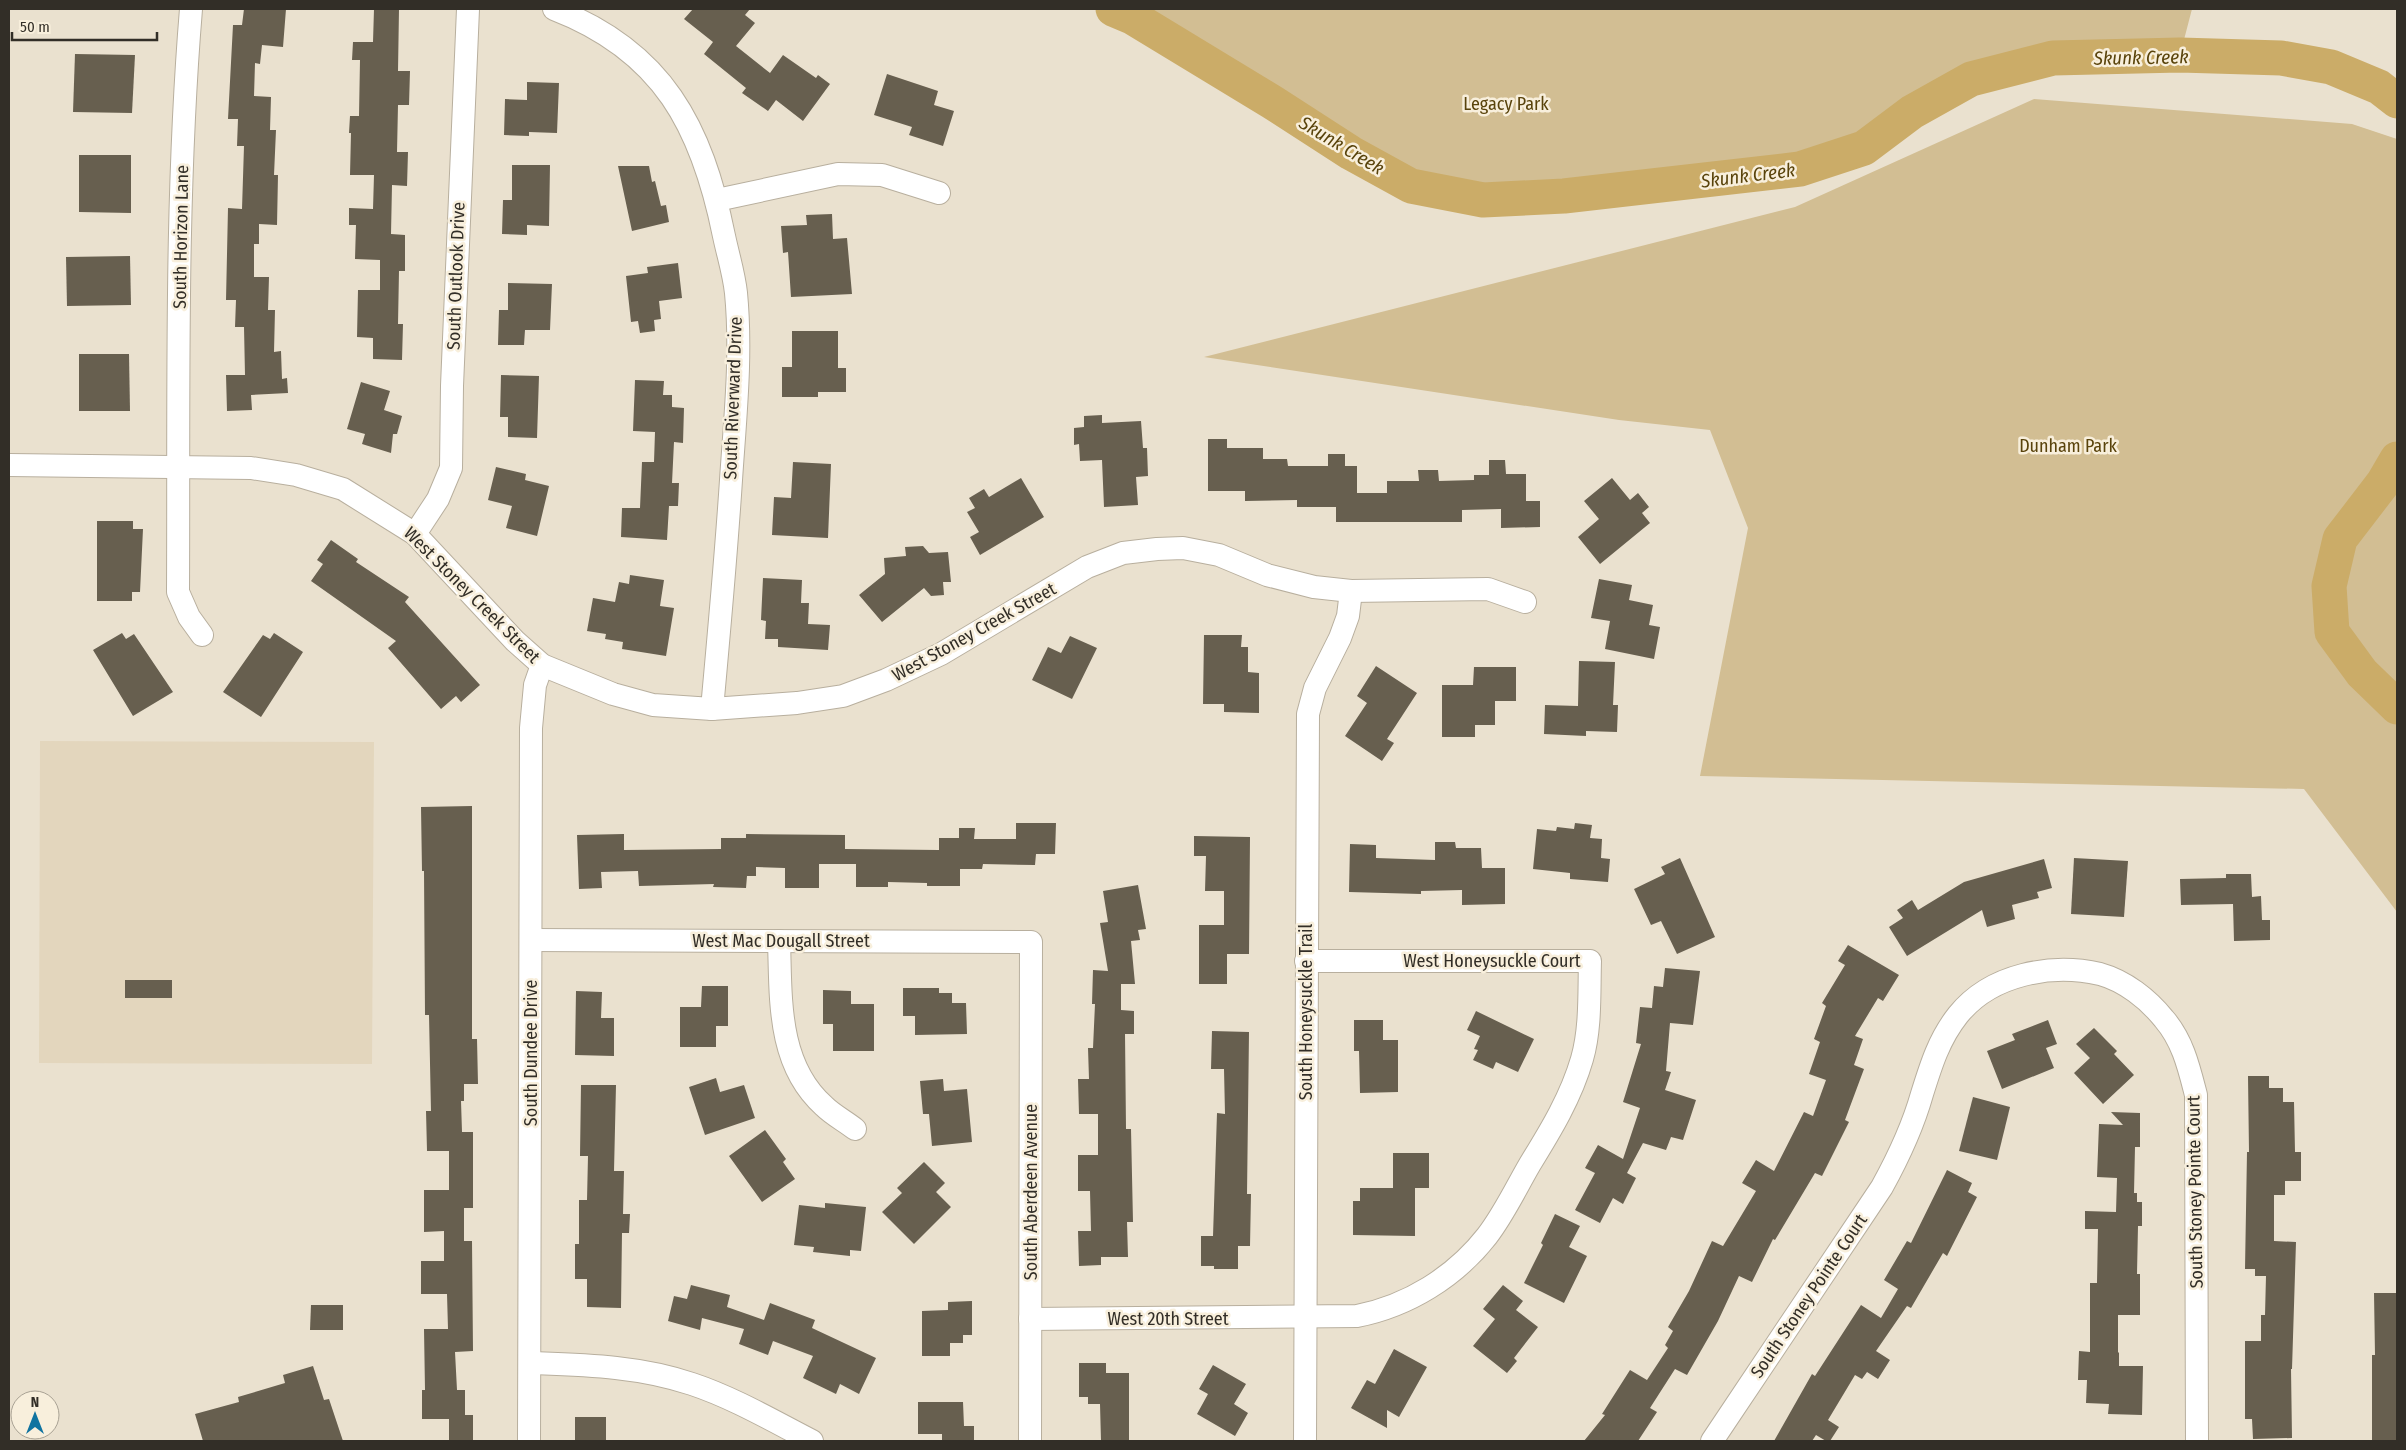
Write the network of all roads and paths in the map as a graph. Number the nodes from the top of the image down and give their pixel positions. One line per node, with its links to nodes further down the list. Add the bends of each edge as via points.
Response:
1 (191, 9): 7 (street, South Horizon Lane, via 182,163)
2 (468, 9): 8 (street, South Outlook Drive, via 452,366 451,468 438,499)
3 (554, 9): 5 (street, South Riverward Drive, via 616,41 645,64 667,88 701,149)
4 (939, 192): 5 (street, via 882,175 838,174)
5 (717, 200): 13 (street, South Riverward Drive, via 736,293 738,377)
6 (9, 465): 7 (street, West Stoney Creek Street)
7 (179, 466): 8 (street, West Stoney Creek Street, via 251,468 296,475 343,490); 11 (street, South Horizon Lane, via 178,592 188,617)
8 (415, 534): 12 (street, West Stoney Creek Street, via 508,635)
9 (1351, 591): 10 (street, West Stoney Creek Street, via 1488,589); 13 (street, West Stoney Creek Street, via 1314,588 1267,575 1219,555 1183,548 1123,553 1087,568 942,654 886,680 843,696); 17 (street, South Honeysuckle Trail, via 1348,616 1315,688 1308,714)
10 (1525, 602)
11 (202, 634)
12 (542, 665): 13 (street, West Stoney Creek Street, via 613,694 653,705); 14 (street, South Dundee Drive, via 535,684 531,728)
13 (712, 709)
14 (532, 940): 15 (street, West Mac Dougall Street); 21 (street, South Dundee Drive)
15 (779, 942): 16 (street, West Mac Dougall Street); 18 (street, via 782,1018 792,1062 824,1106)
16 (1031, 942): 20 (street, South Aberdeen Avenue)
17 (1306, 960): 19 (street, South Honeysuckle Trail); 19 (street, West Honeysuckle Court, via 1590,960 1587,1038 1570,1095 1488,1234 1456,1268 1402,1303 1357,1316)
18 (855, 1129)
19 (1306, 1318): 20 (street, West 20th Street); 25 (street, South Honeysuckle Trail)
20 (1030, 1319): 24 (street, South Aberdeen Avenue)
21 (530, 1362): 22 (street, South Dundee Drive); 23 (street, via 604,1366 673,1379 732,1400)
22 (530, 1441)
23 (812, 1441)
24 (1030, 1441)
25 (1305, 1441)
26 (1712, 1441): 27 (street, South Stoney Pointe Court, via 1882,1188 1899,1157 1934,1055 1958,1014 1976,998 2018,975 2075,970 2101,975 2127,986 2148,1002 2177,1039 2186,1057 2196,1095)
27 (2196, 1441)

